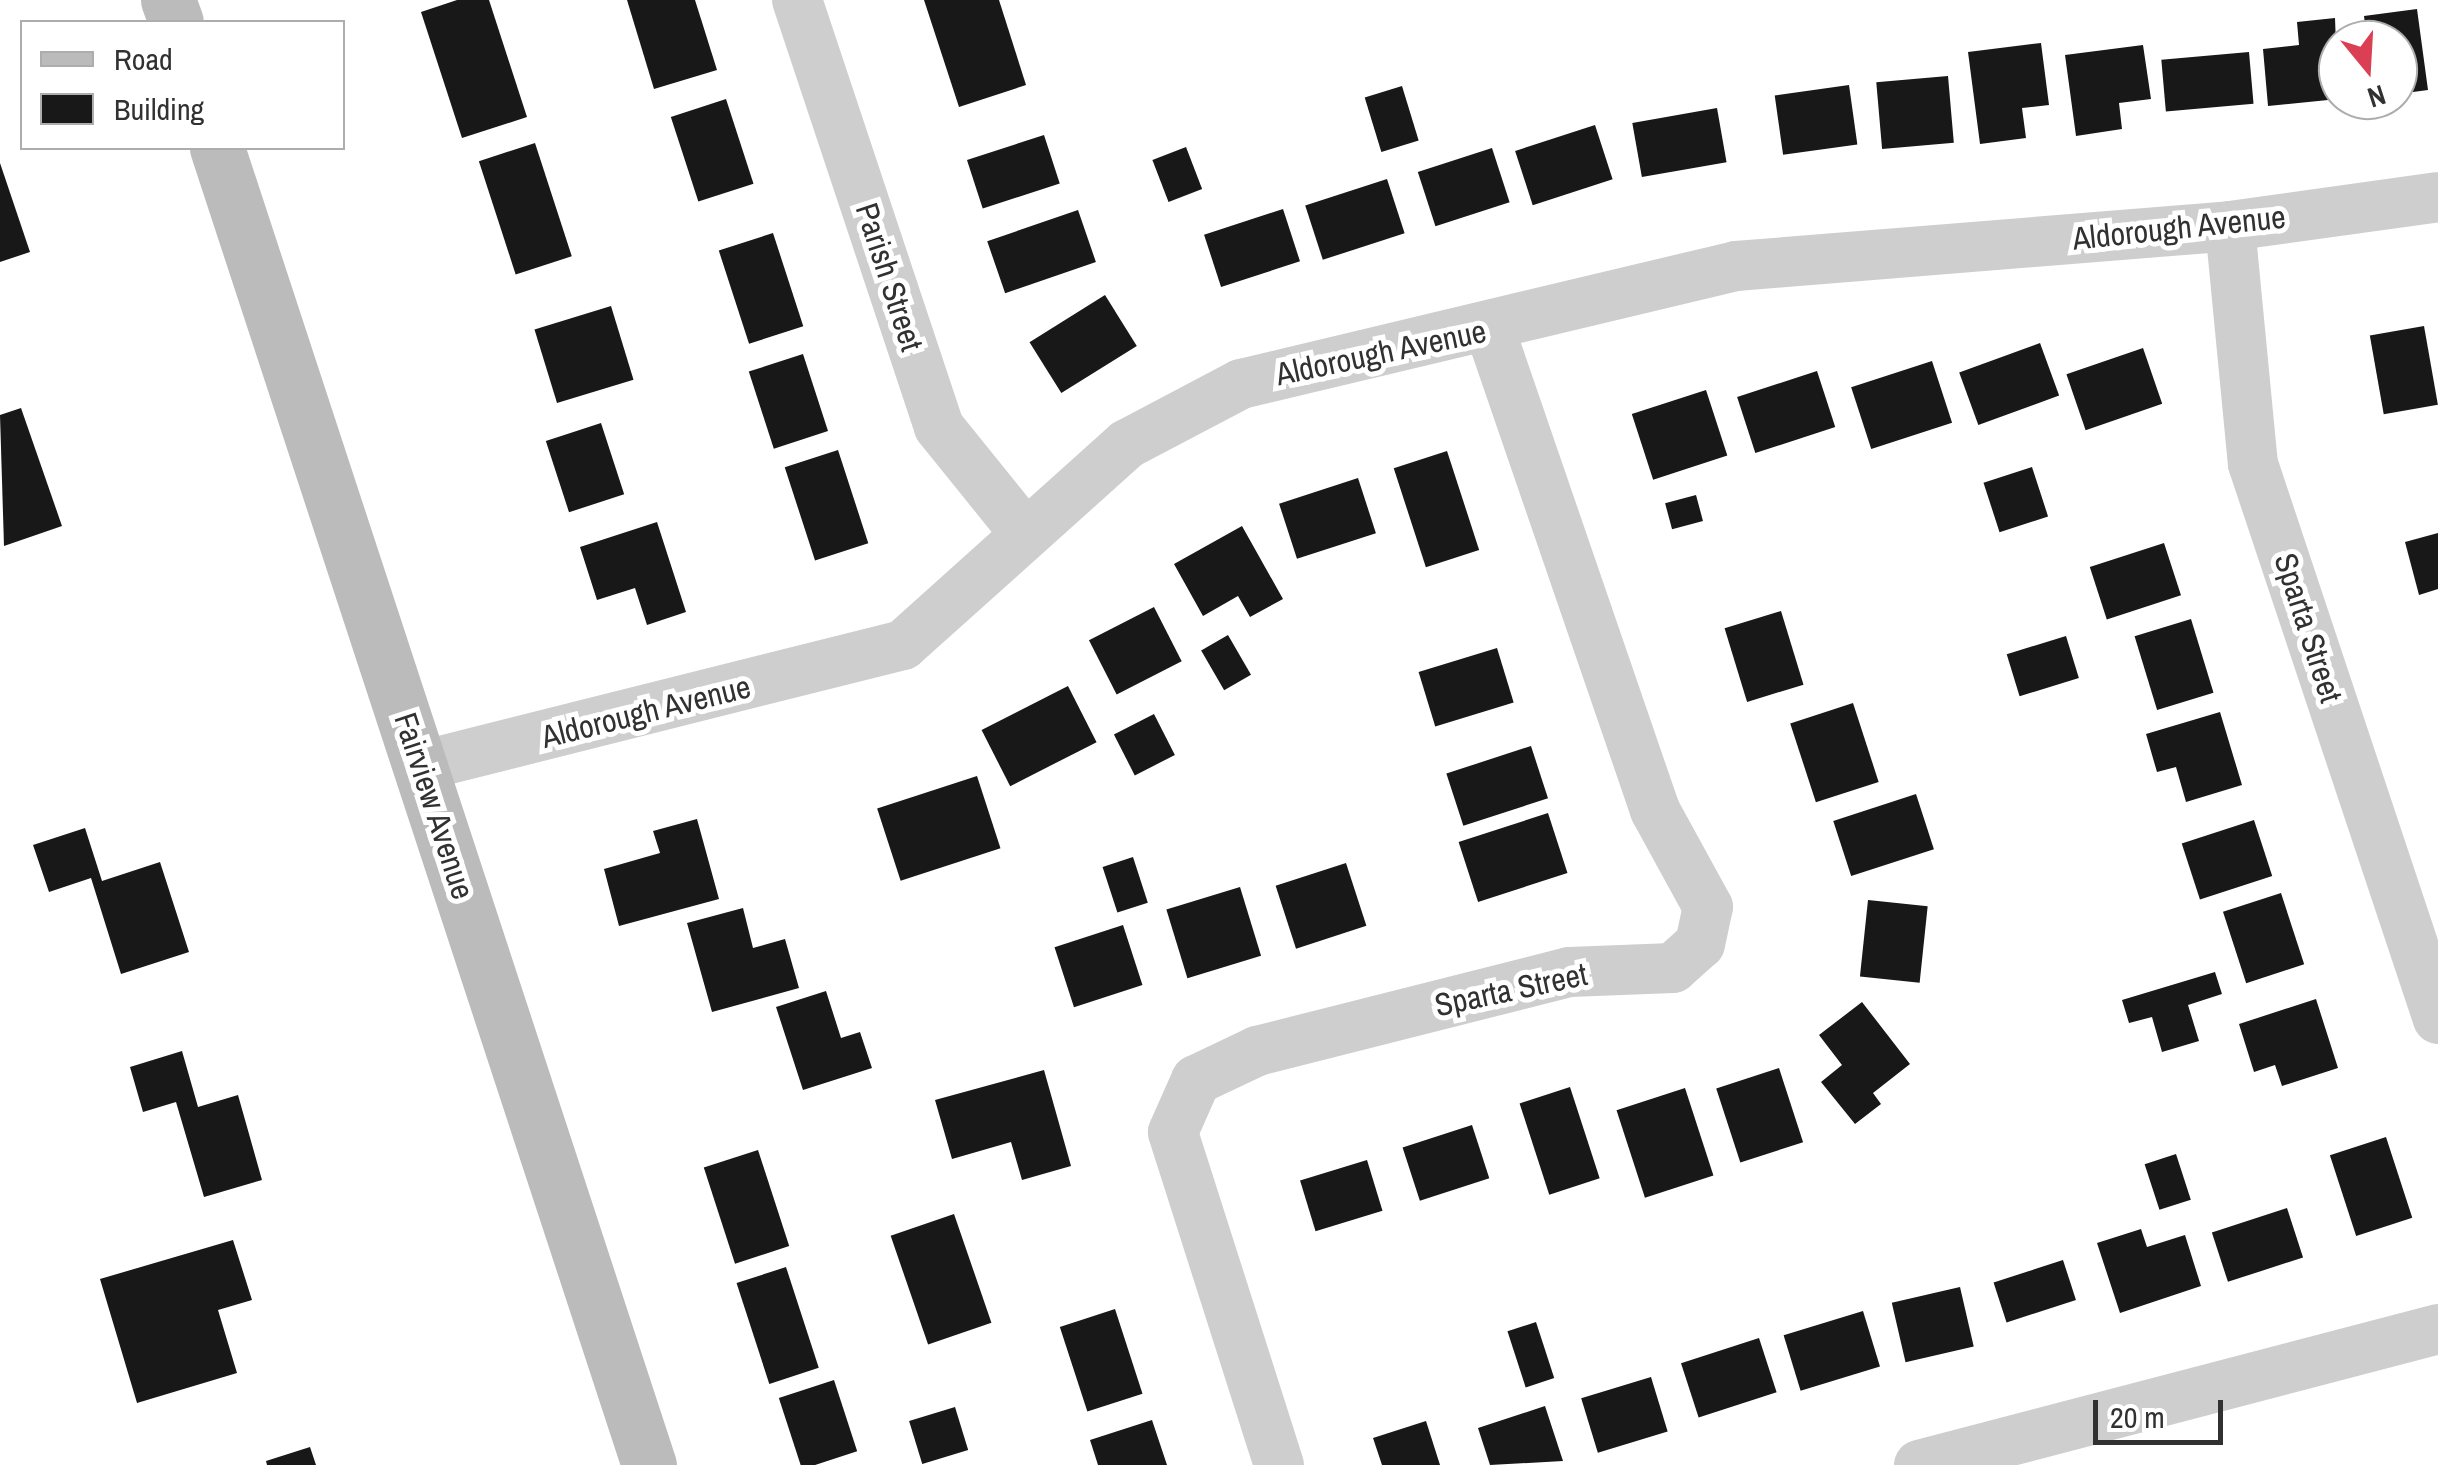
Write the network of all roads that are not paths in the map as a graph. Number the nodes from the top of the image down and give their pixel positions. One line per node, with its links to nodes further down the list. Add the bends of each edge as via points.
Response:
1 (797, 0): 6 (street, Parish Street, via 939,428)
2 (218, 150): 7 (main road, Fairview Avenue)
3 (2438, 197): 4 (street, Aldorough Avenue)
4 (2230, 226): 5 (street, Aldorough Avenue, via 1736,266); 8 (street, Sparta Street, via 2253,464)
5 (1490, 330): 6 (street, Aldorough Avenue, via 1212,396 1127,444); 11 (street, Sparta Street, via 1655,810 1708,906 1700,944 1672,968 1569,972 1256,1051 1196,1080 1172,1132)
6 (1024, 531): 7 (street, Aldorough Avenue, via 903,645)
7 (421, 766): 10 (main road, Fairview Avenue)
8 (2438, 1019)
9 (2438, 1329): 12 (street)
10 (649, 1465)
11 (1279, 1465)
12 (1919, 1465)

